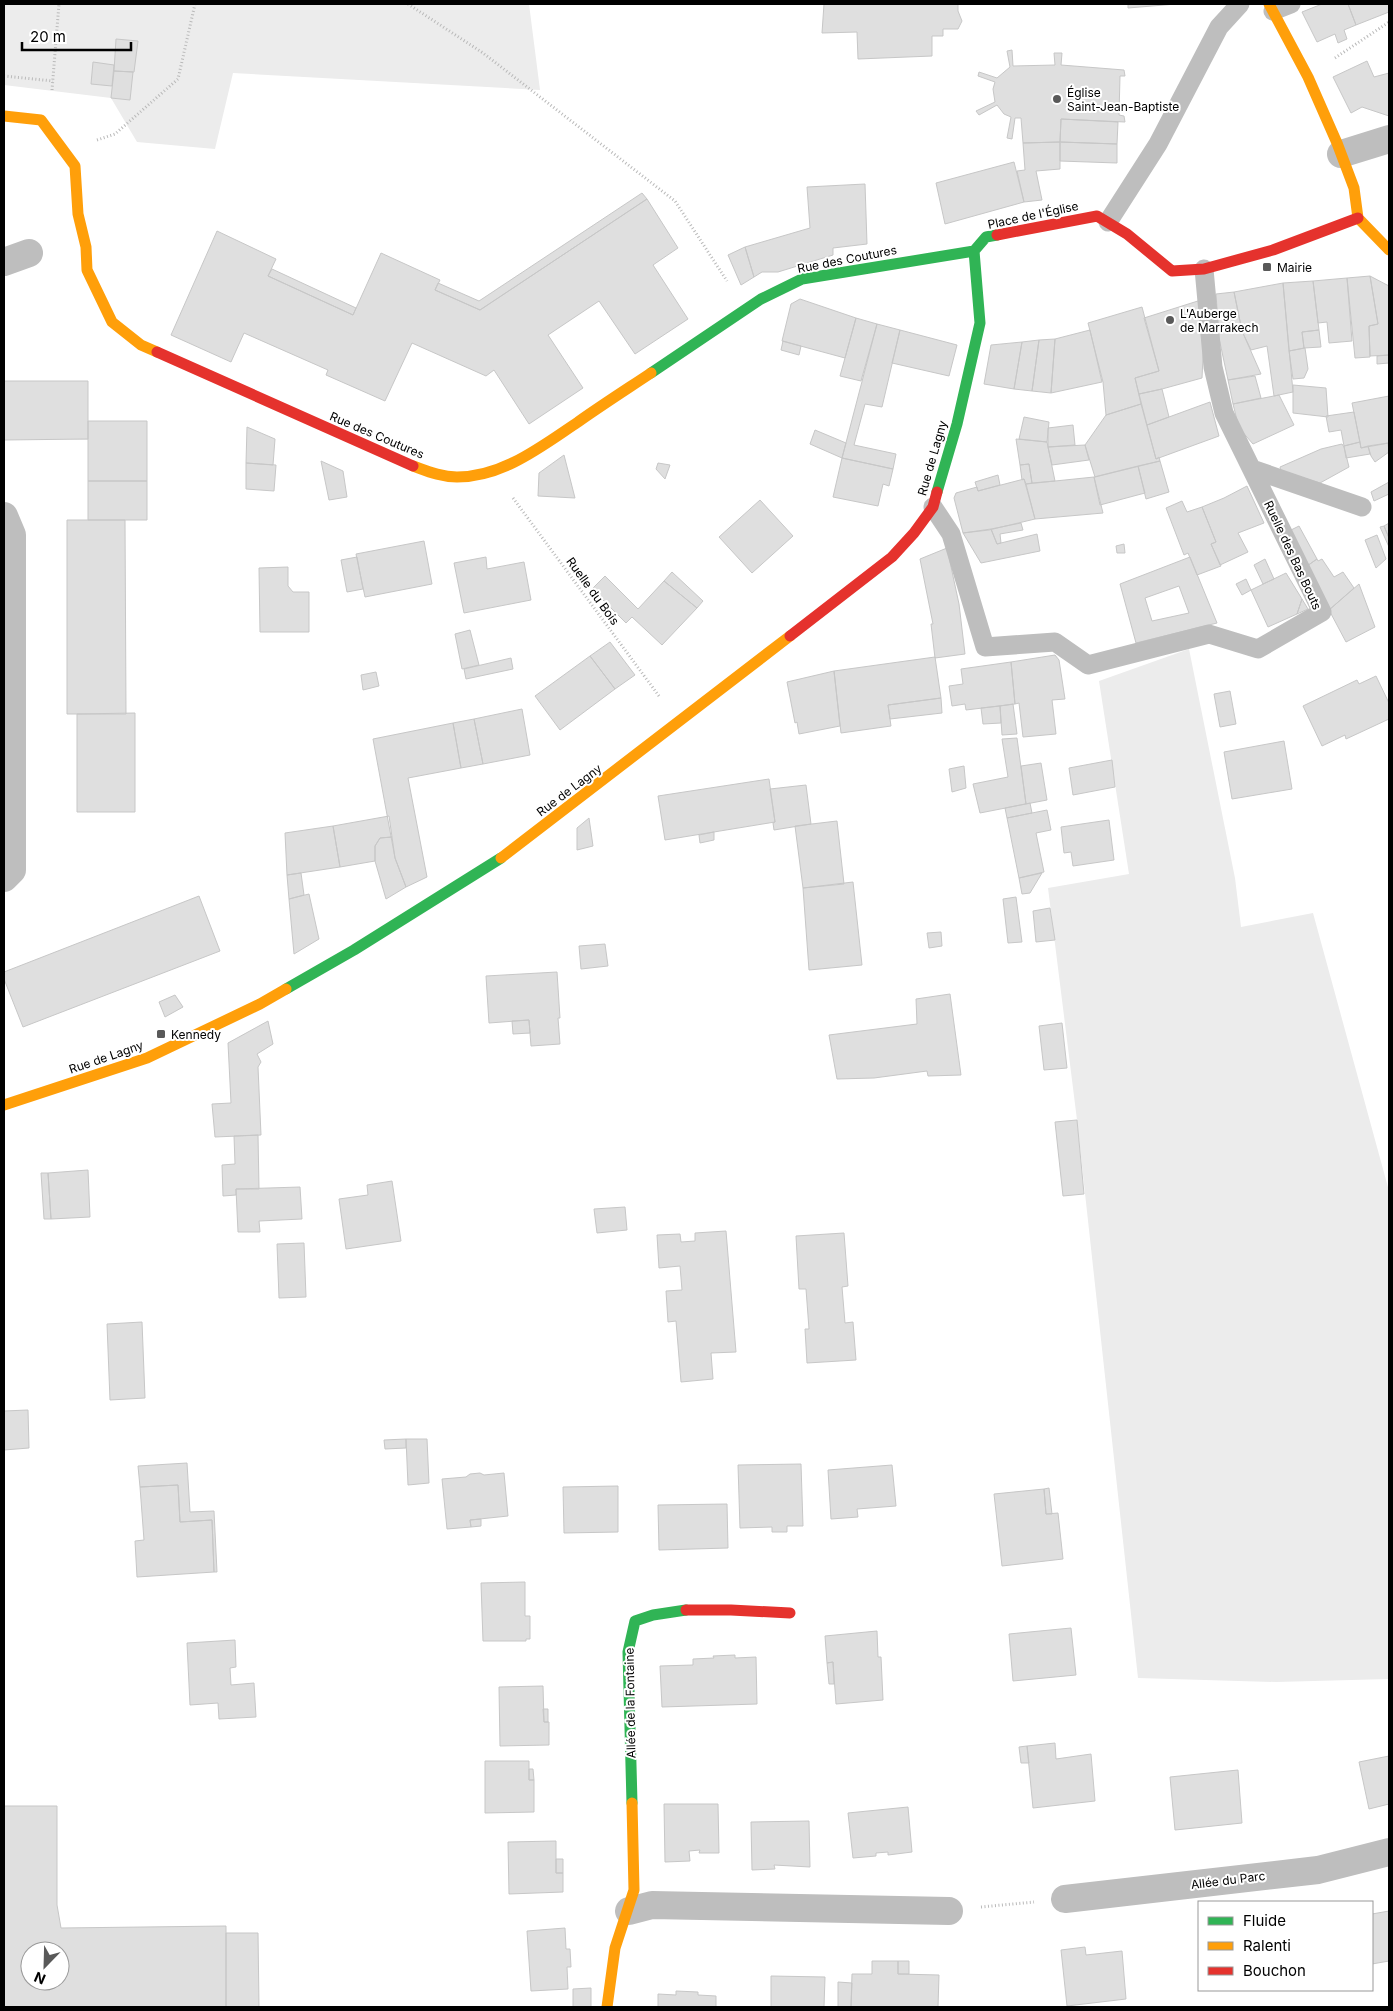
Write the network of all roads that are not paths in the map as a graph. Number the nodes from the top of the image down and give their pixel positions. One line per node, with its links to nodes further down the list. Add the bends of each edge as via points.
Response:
1 (1240, 4): 8 (lane, via 1219,27 1158,144)
2 (1291, 4): 3 (lane)
3 (1271, 7): 6 (street, via 1308,77)
4 (4, 116): 9 (street, Rue des Coutures, via 40,120 75,166 78,214 86,247 87,270 112,322 141,345 410,465 448,477 474,476 527,456 761,299 802,279)
5 (1389, 139): 6 (street)
6 (1341, 154): 7 (street, via 1354,188)
7 (1358, 218): 10 (street); 11 (street, Place de l'Église, via 1273,250)
8 (1108, 222): 9 (street, Place de l'Église, via 1097,216 986,238); 11 (street, Place de l'Église, via 1172,271)
9 (974, 250): 13 (street, Rue de Lagny, via 980,323 957,424)
10 (1389, 250)
11 (1204, 269): 12 (lane, Ruelle des Bas Bouts, via 1213,367 1224,413)
12 (1252, 469): 13 (lane, Ruelle des Bas Bouts, via 1322,612 1258,649 1210,634 1088,665 1054,642 985,647 951,534); 14 (lane)
13 (933, 507): 17 (street, Rue de Lagny, via 892,557 511,852 354,950 260,1004 148,1058)
14 (1362, 507)
15 (4, 516): 16 (street, via 12,535 12,870)
16 (4, 878)
17 (4, 1105)
18 (790, 1613): 22 (street, Allée de la Fontaine, via 691,1609 654,1614 635,1622 628,1647 634,1890)
19 (1389, 1852): 20 (street, Allée du Parc, via 1318,1870)
20 (1065, 1899)
21 (949, 1910): 22 (street, via 652,1905)
22 (629, 1911): 23 (street, Allée de la Fontaine, via 619,1931)
23 (607, 2007)

